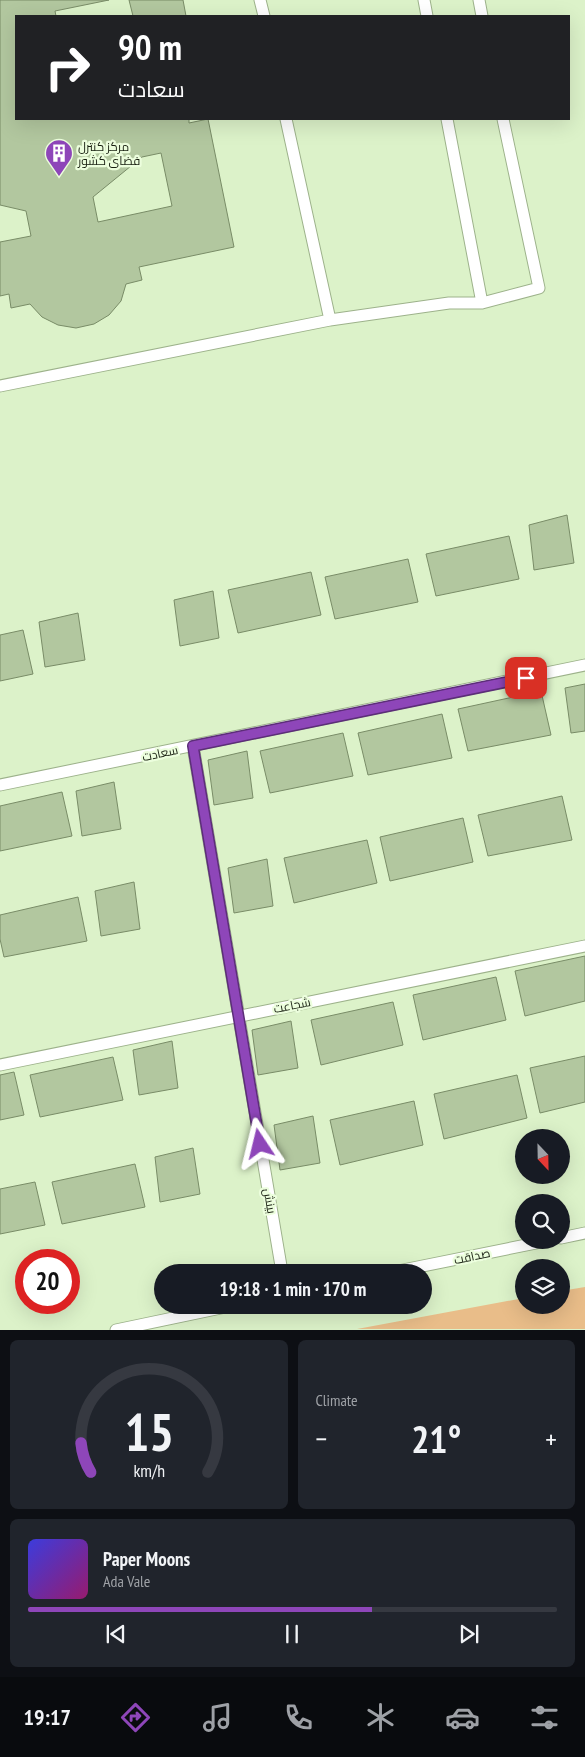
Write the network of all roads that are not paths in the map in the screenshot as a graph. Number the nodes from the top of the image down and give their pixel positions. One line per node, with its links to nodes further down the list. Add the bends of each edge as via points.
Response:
1 (260, 0): 4 (lane)
2 (424, 0): 5 (lane)
3 (479, 0): 6 (lane)
4 (264, 15)
5 (427, 15)
6 (482, 15)
7 (286, 120): 11 (lane)
8 (447, 120): 10 (lane)
9 (503, 120): 10 (lane, via 539,288)
10 (482, 303): 11 (lane, via 449,303)
11 (330, 320): 12 (lane)
12 (0, 386)
13 (585, 666): 14 (lane, سعادت)
14 (193, 746): 15 (lane, سعادت); 17 (lane, بینش)
15 (0, 786)
16 (585, 946): 17 (lane, شجاعت)
17 (239, 1016): 18 (lane, شجاعت); 22 (lane, بینش)
18 (0, 1064)
19 (585, 1233): 20 (lane)
20 (570, 1236)
21 (515, 1247): 23 (lane, صداقت)
22 (281, 1264)
23 (432, 1264)
24 (192, 1314): 25 (lane)
25 (116, 1330)

